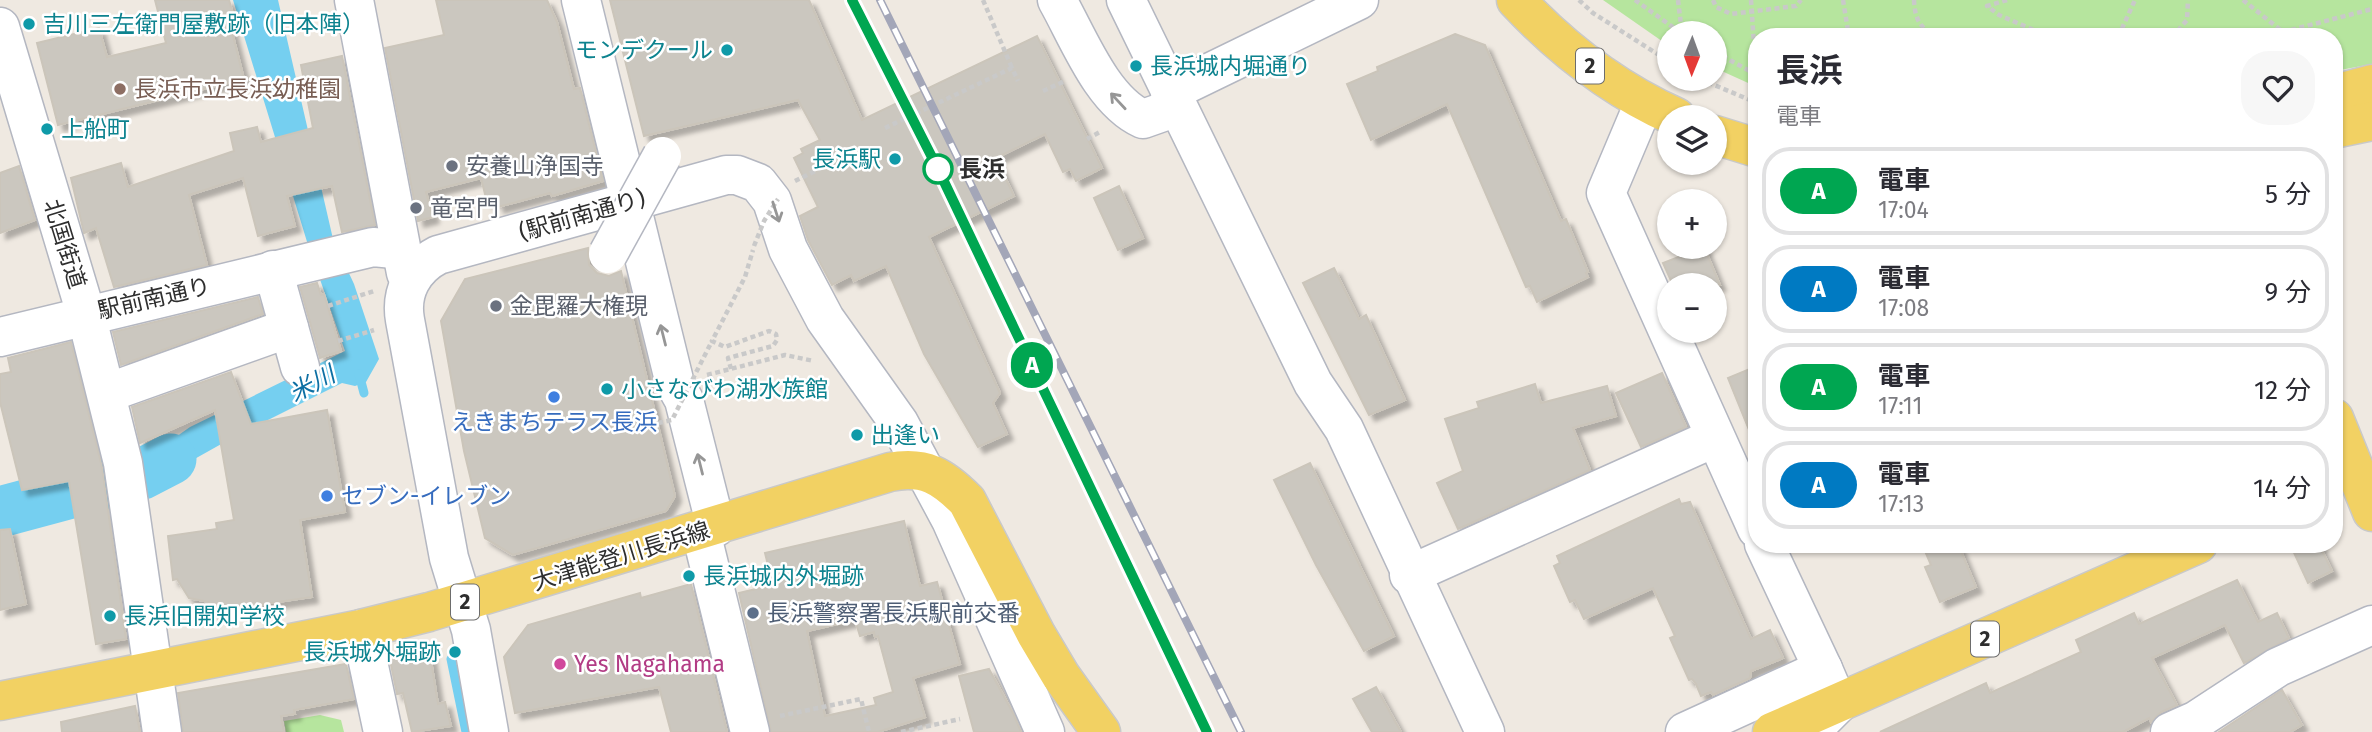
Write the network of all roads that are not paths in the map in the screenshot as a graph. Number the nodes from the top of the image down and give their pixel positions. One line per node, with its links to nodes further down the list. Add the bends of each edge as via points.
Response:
1 (354, 0): 19 (street)
2 (581, 0): 16 (street)
3 (1057, 0): 9 (street, one-way to 3, via 1151,118 1121,106)
4 (1126, 0): 9 (street)
5 (1359, 0): 9 (street)
6 (1516, 0): 10 (main road, 2, via 1579,59)
7 (0, 27): 20 (street, 北国街道)
8 (2372, 84): 12 (main road)
9 (1174, 100): 34 (street, via 1313,383 1344,429)
10 (1657, 108)
11 (1657, 115): 25 (street, via 1606,193)
12 (2344, 118)
13 (1727, 139): 14 (main road)
14 (1748, 145)
15 (662, 156): 17 (street, bridge)
16 (631, 201): 19 (street, (駅前南通り)); 27 (street, (駅前南通り), one-way to 27, via 726,175 748,178 766,191 788,249 825,319 900,424); 31 (street, one-way to 16, via 684,400 675,384)
17 (608, 254)
18 (273, 270): 19 (street, 駅前南通り, via 380,246 394,249); 20 (street, 駅前南通り); 21 (street)
19 (409, 271): 35 (street, via 405,320 449,558)
20 (86, 314): 22 (street, 駅前南通り); 24 (street, 北国街道)
21 (289, 328): 23 (street); 24 (street)
22 (0, 337)
23 (300, 367)
24 (107, 393): 38 (street, 北国街道, via 126,481)
25 (1714, 438): 29 (street); 34 (street)
26 (2343, 445): 28 (main road)
27 (921, 469): 31 (main road, 大津能登川長浜線 / 2, via 890,472); 46 (street, via 951,520); 47 (main road, via 951,485 967,502 1036,634)
28 (2354, 478): 30 (main road)
29 (1748, 510)
30 (2372, 512)
31 (709, 529): 35 (main road, 大津能登川長浜線 / 2); 42 (street)
32 (1768, 553): 39 (street)
33 (2178, 553): 41 (main road, 2)
34 (1409, 575): 48 (street)
35 (463, 603): 37 (main road, 大津能登川長浜線 / 2); 45 (street)
36 (2372, 625): 52 (street, via 2277,667 2197,720)
37 (361, 629): 38 (main road, 大津能登川長浜線 / 2); 44 (street)
38 (152, 668): 40 (main road, 大津能登川長浜線 / 2); 43 (street, 北国街道)
39 (1823, 669): 41 (street); 49 (street)
40 (0, 701)
41 (1838, 704): 50 (main road, 2); 51 (street)
42 (749, 727)
43 (162, 732)
44 (383, 732)
45 (489, 732)
46 (1045, 732)
47 (1101, 732)
48 (1485, 732)
49 (1685, 732)
50 (1772, 732)
51 (1810, 732)
52 (2170, 732)

